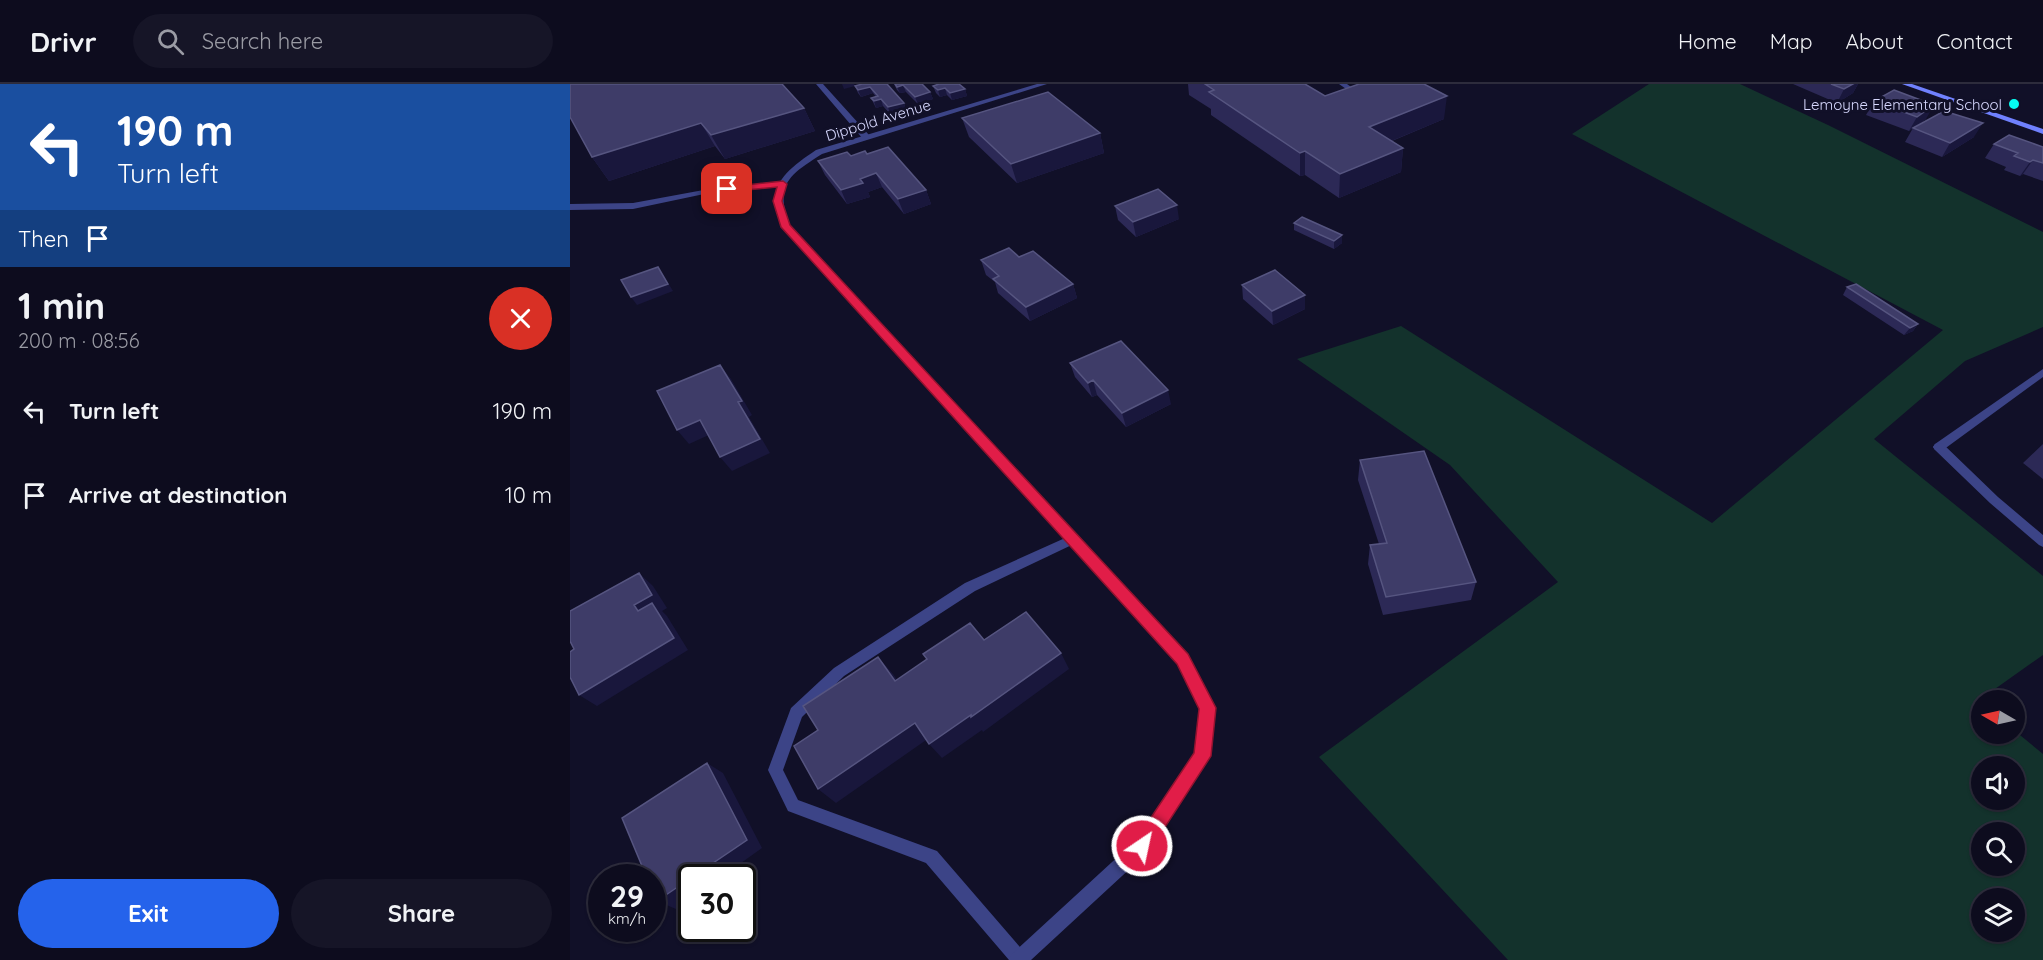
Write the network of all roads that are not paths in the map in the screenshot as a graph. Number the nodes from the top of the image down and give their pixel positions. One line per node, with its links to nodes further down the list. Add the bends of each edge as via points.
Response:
1 (819, 84): 7 (street)
2 (1044, 84): 7 (street, Dippold Avenue)
3 (1342, 84): 5 (street)
4 (1905, 84): 6 (street)
5 (1352, 90)
6 (2043, 132)
7 (866, 137): 8 (street, Dippold Avenue, via 819,152 797,166)
8 (783, 184): 9 (street, via 709,191 633,206); 11 (street, Dippold Avenue, via 778,201 785,225)
9 (570, 207)
10 (2043, 372): 12 (street, via 1939,447)
11 (1074, 539): 13 (street, via 1182,659 1208,708 1202,756 1142,846); 13 (street, via 970,587 839,672 796,713 775,770 793,806 931,858)
12 (2043, 542)
13 (1019, 959)

